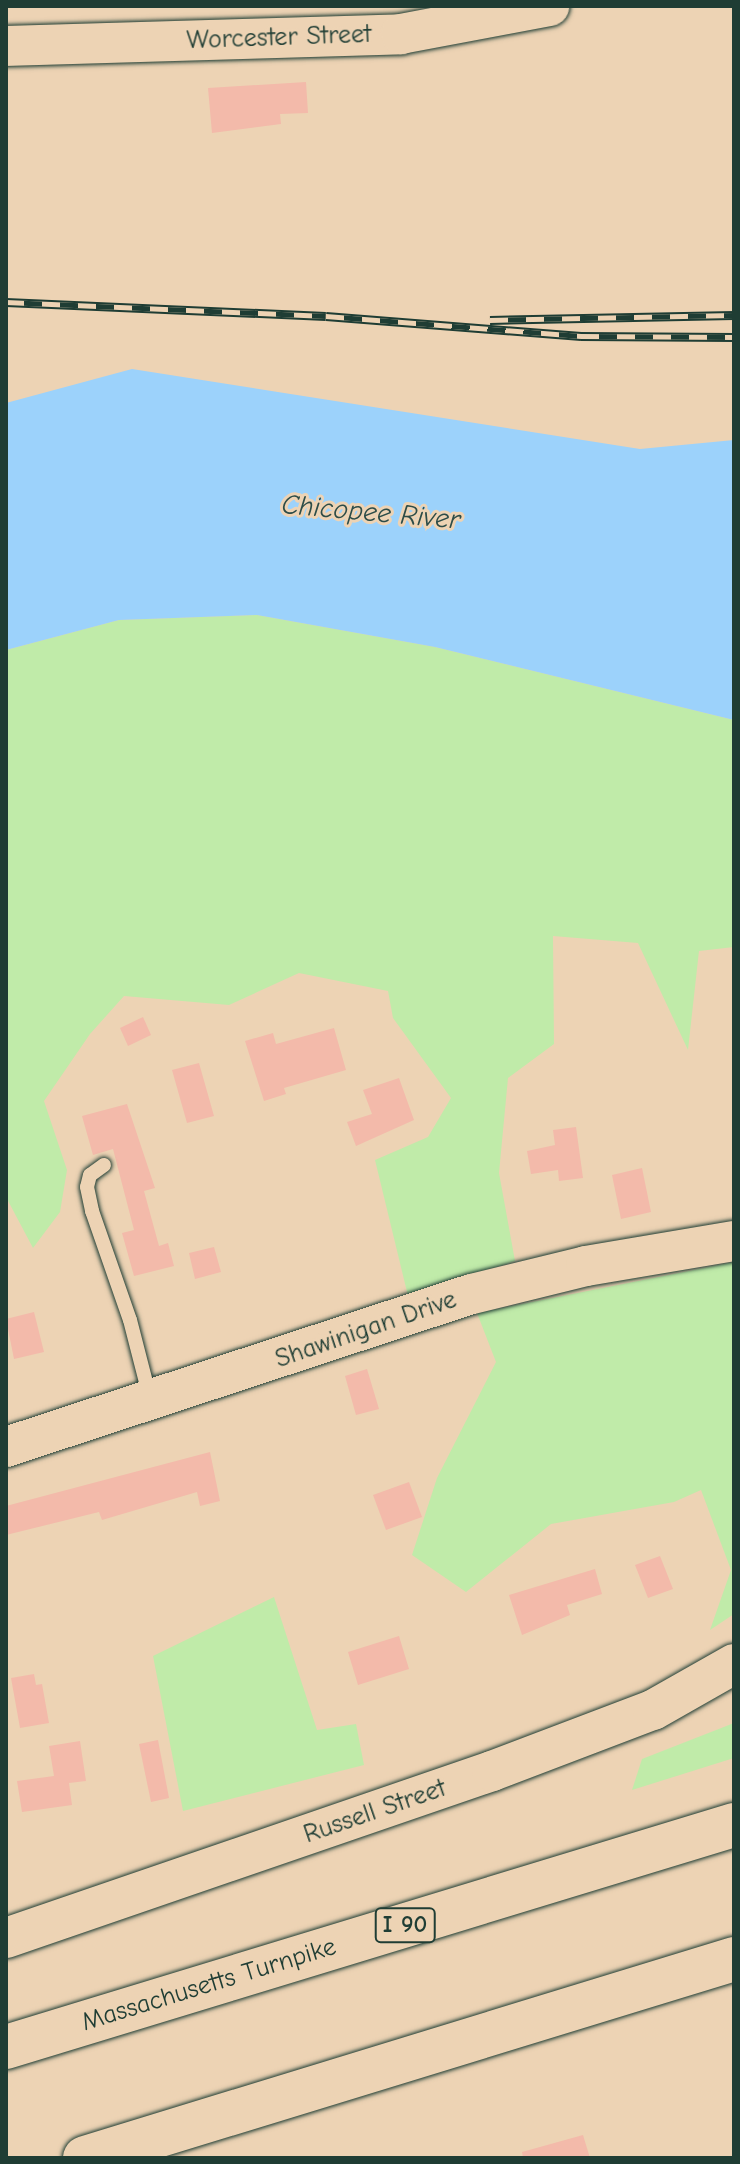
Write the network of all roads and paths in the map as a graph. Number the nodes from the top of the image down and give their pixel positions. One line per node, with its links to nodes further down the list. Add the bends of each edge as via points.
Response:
1 (549, 6): 2 (main road, Worcester Street, via 412,26)
2 (6, 46)
3 (104, 1165): 5 (lane, via 90,1175 87,1187)
4 (734, 1241): 5 (main road, Shawinigan Drive, via 586,1266 472,1294)
5 (152, 1403): 6 (main road, Shawinigan Drive)
6 (6, 1447)
7 (734, 1664): 9 (main road, Russell Street, via 653,1710 492,1771)
8 (734, 1825): 11 (highway, Massachusetts Turnpike / I 90)
9 (6, 1938)
10 (734, 1959): 12 (highway)
11 (6, 2047)
12 (94, 2155)

